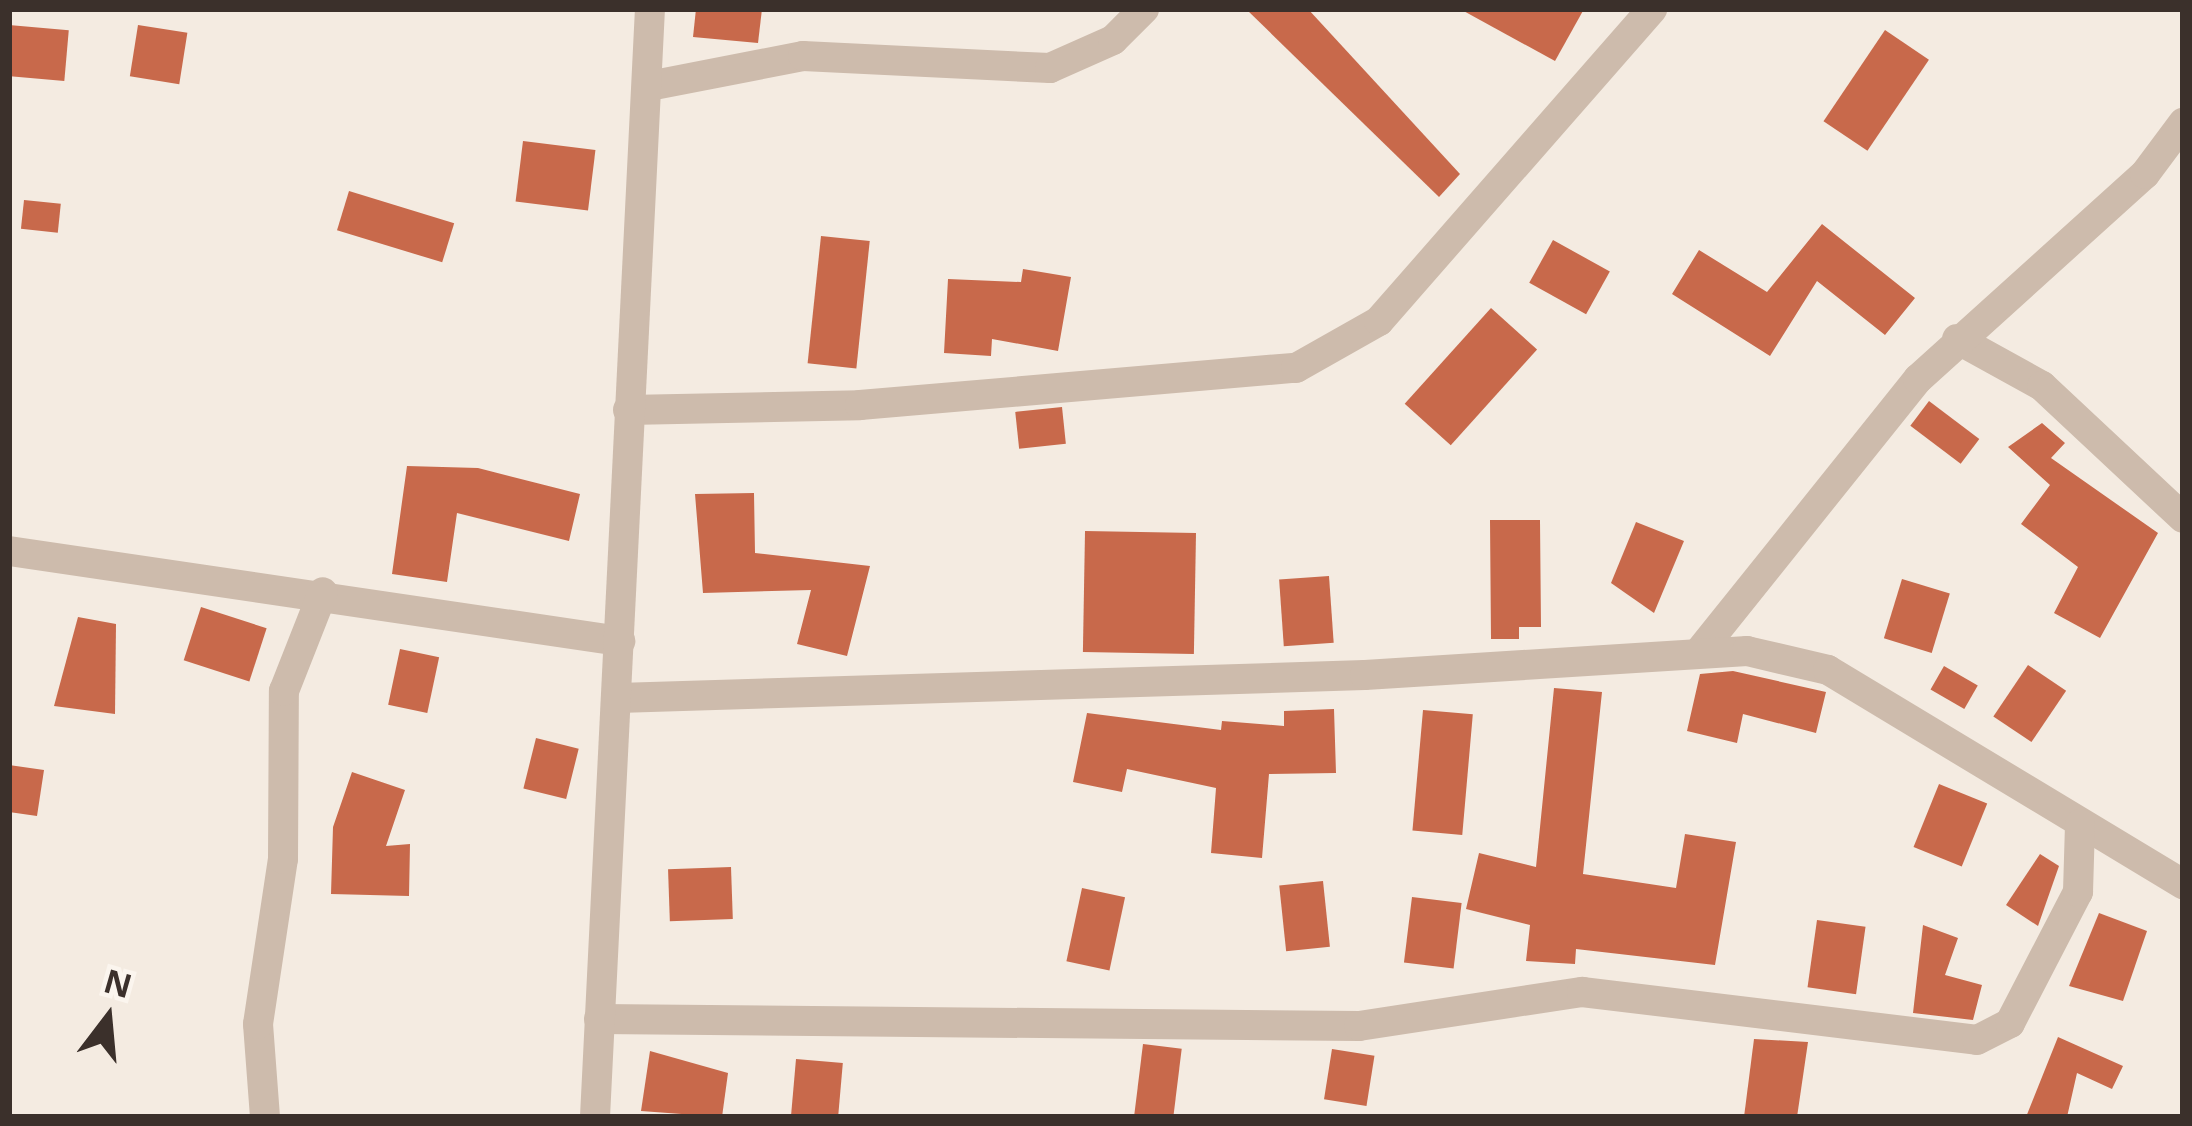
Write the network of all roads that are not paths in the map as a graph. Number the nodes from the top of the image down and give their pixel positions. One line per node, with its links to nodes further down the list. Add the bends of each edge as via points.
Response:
1 (650, 9): 4 (street)
2 (1144, 9): 4 (street, via 1113,40 1050,68 803,56)
3 (1652, 9): 7 (street, via 1379,321 1296,368 860,405)
4 (649, 86): 7 (street)
5 (2183, 123): 6 (street, via 2063,252)
6 (1957, 339): 8 (street, via 2042,386); 12 (street)
7 (628, 410): 11 (street)
8 (2183, 518)
9 (9, 551): 10 (street)
10 (323, 592): 11 (street); 17 (street, via 284,691 283,860 257,1024)
11 (620, 641): 13 (street)
12 (1700, 651): 13 (street, via 1365,675); 14 (street, via 1828,670)
13 (618, 698): 16 (street)
14 (2080, 824): 15 (street); 16 (street, via 2078,892 2010,1023 1977,1040 1582,992 1359,1026)
15 (2183, 884)
16 (599, 1019): 18 (street)
17 (265, 1117)
18 (595, 1117)

